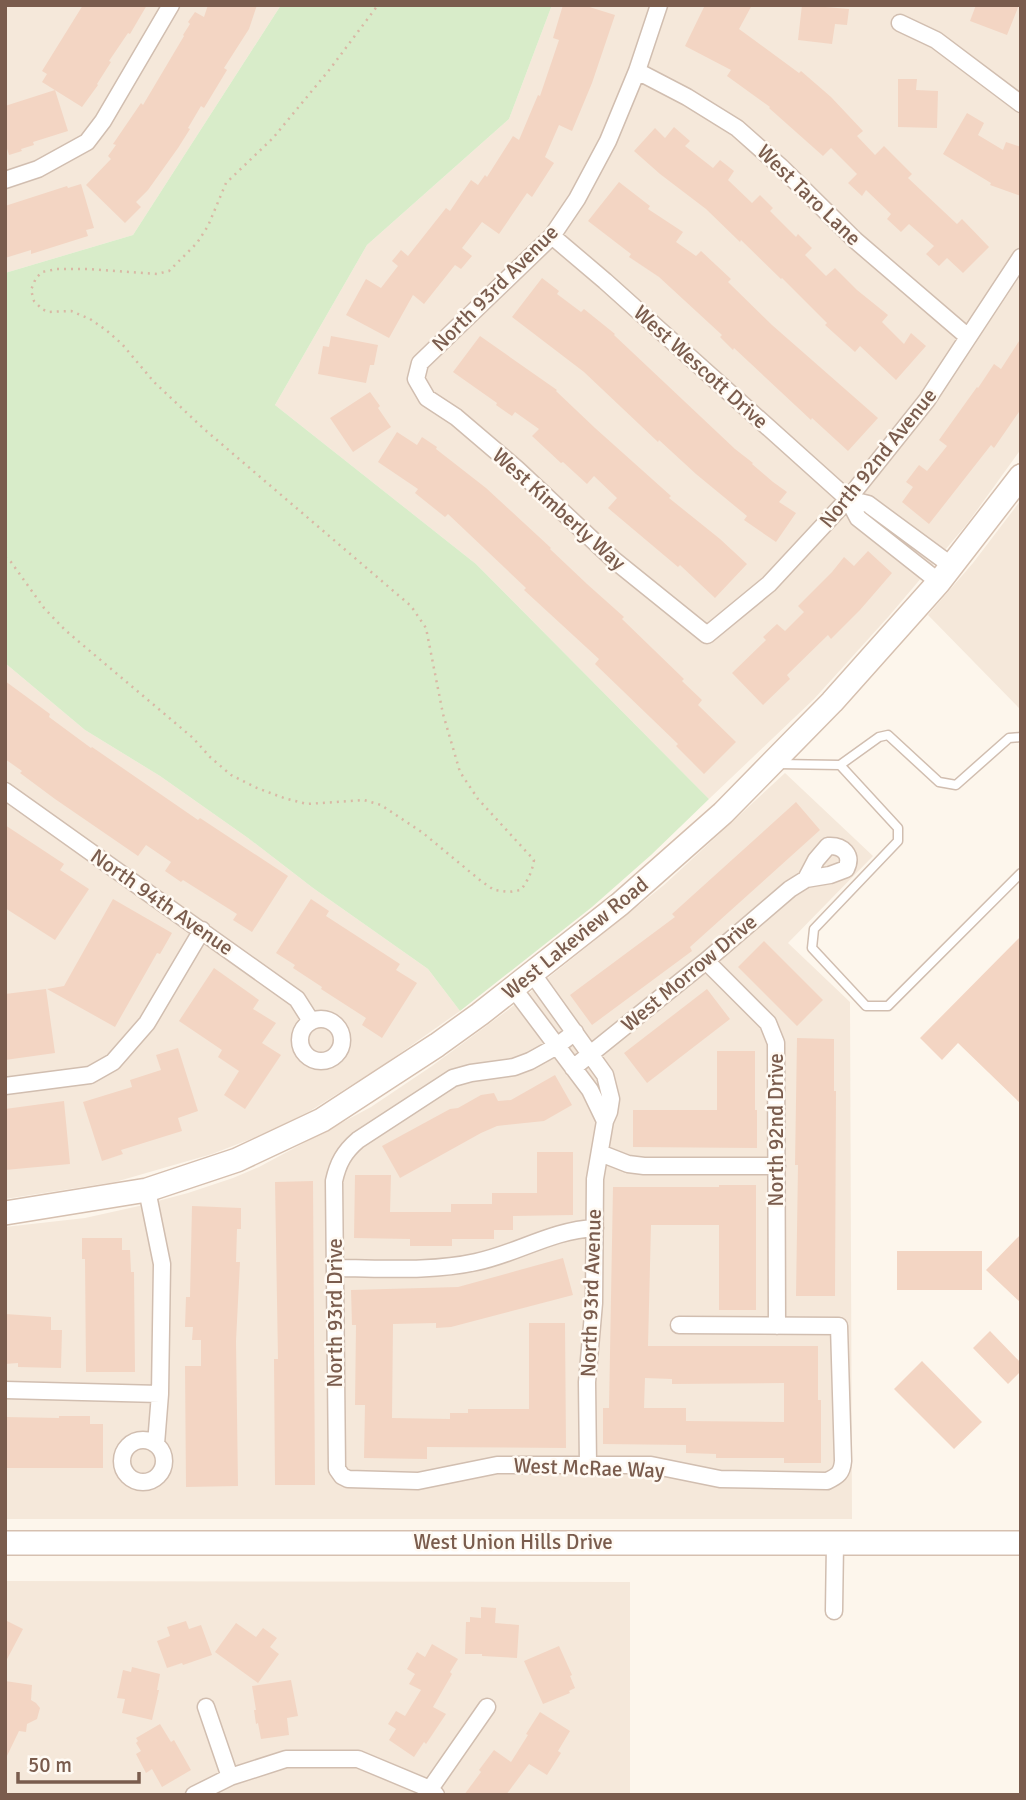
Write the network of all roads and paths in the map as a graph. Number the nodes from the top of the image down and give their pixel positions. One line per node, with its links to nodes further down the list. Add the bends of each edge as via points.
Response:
1 (171, 5): 7 (street, via 87,142 38,169)
2 (378, 5): 14 (path, via 273,138 226,183 197,243 169,271 57,269 42,272 31,290 42,309 71,311 106,330 196,421 411,606 426,628 460,772 478,799 534,860 521,890 494,890 381,805 364,800 307,804 231,775 65,629)
3 (659, 5): 5 (street, North 93rd Avenue)
4 (900, 23): 6 (street, via 936,40)
5 (638, 71): 8 (street, North 93rd Avenue, via 608,141); 10 (street, West Taro Lane, via 737,128 855,240)
6 (1021, 104)
7 (5, 180)
8 (552, 236): 11 (street, North 93rd Avenue, via 420,363); 13 (street, West Wescott Drive)
9 (1021, 257): 10 (street, North 92nd Avenue)
10 (968, 337): 13 (street, North 92nd Avenue, via 927,400)
11 (416, 379): 16 (street, West Kimberly Way, via 427,398 456,417 614,560)
12 (1021, 476): 15 (street, West Lakeview Road)
13 (848, 499): 15 (street, West Wescott Drive, via 868,504); 16 (street, North 92nd Avenue, via 769,584)
14 (5, 557)
15 (946, 574): 18 (street, West Lakeview Road)
16 (707, 635)
17 (1021, 737): 19 (lane, via 1009,738 956,785 939,782 888,736 879,737)
18 (771, 764): 19 (lane); 25 (street, West Lakeview Road, via 620,905)
19 (840, 765): 21 (lane, via 898,828 898,841 814,929 812,948 866,1006 888,1006)
20 (5, 791): 23 (street, North 94th Avenue)
21 (1021, 873)
22 (806, 879): 24 (street, West Morrow Drive)
23 (202, 930): 27 (street, North 94th Avenue, via 298,999); 32 (street, via 147,1023 113,1062 90,1075)
24 (706, 961): 30 (street, West Morrow Drive); 35 (street, North 92nd Drive, via 768,1023 776,1042)
25 (532, 973): 26 (street, West Lakeview Road); 28 (street, North 93rd Avenue)
26 (514, 989): 29 (street); 36 (street, West Lakeview Road, via 322,1120 237,1160)
27 (312, 1021)
28 (575, 1032): 29 (street); 30 (street, North 93rd Avenue)
29 (556, 1046): 31 (street); 39 (street, North 93rd Drive, via 514,1067 453,1078 346,1150 334,1181)
30 (591, 1055): 31 (street, West Morrow Drive); 33 (street, North 93rd Avenue, via 609,1086 610,1112)
31 (573, 1068): 33 (street, via 590,1090)
32 (5, 1086)
33 (604, 1121): 34 (street, North 93rd Avenue)
34 (600, 1153): 35 (street, via 644,1166); 38 (street, North 93rd Avenue)
35 (777, 1166): 41 (street, North 92nd Drive)
36 (147, 1190): 37 (street, West Lakeview Road); 43 (street, via 162,1264)
37 (5, 1213)
38 (595, 1228): 39 (street, via 576,1229 448,1267); 45 (street, North 93rd Avenue)
39 (335, 1268): 46 (street, North 93rd Drive, via 337,1469)
40 (679, 1325): 41 (street)
41 (777, 1326): 45 (street, West McRae Way, via 839,1326 843,1461 837,1477 827,1481 720,1479 651,1465)
42 (5, 1390): 43 (street)
43 (160, 1394): 44 (street)
44 (156, 1444)
45 (588, 1465): 46 (street, West McRae Way, via 497,1465 418,1481)
46 (342, 1476)
47 (5, 1543): 48 (street, West Union Hills Drive)
48 (835, 1543): 49 (street, West Union Hills Drive); 50 (street)
49 (1021, 1543)
50 (834, 1611)
51 (206, 1707): 53 (street)
52 (487, 1707): 54 (street)
53 (230, 1777): 54 (street, via 286,1759 358,1759); 55 (street)
54 (433, 1792)
55 (194, 1795)

